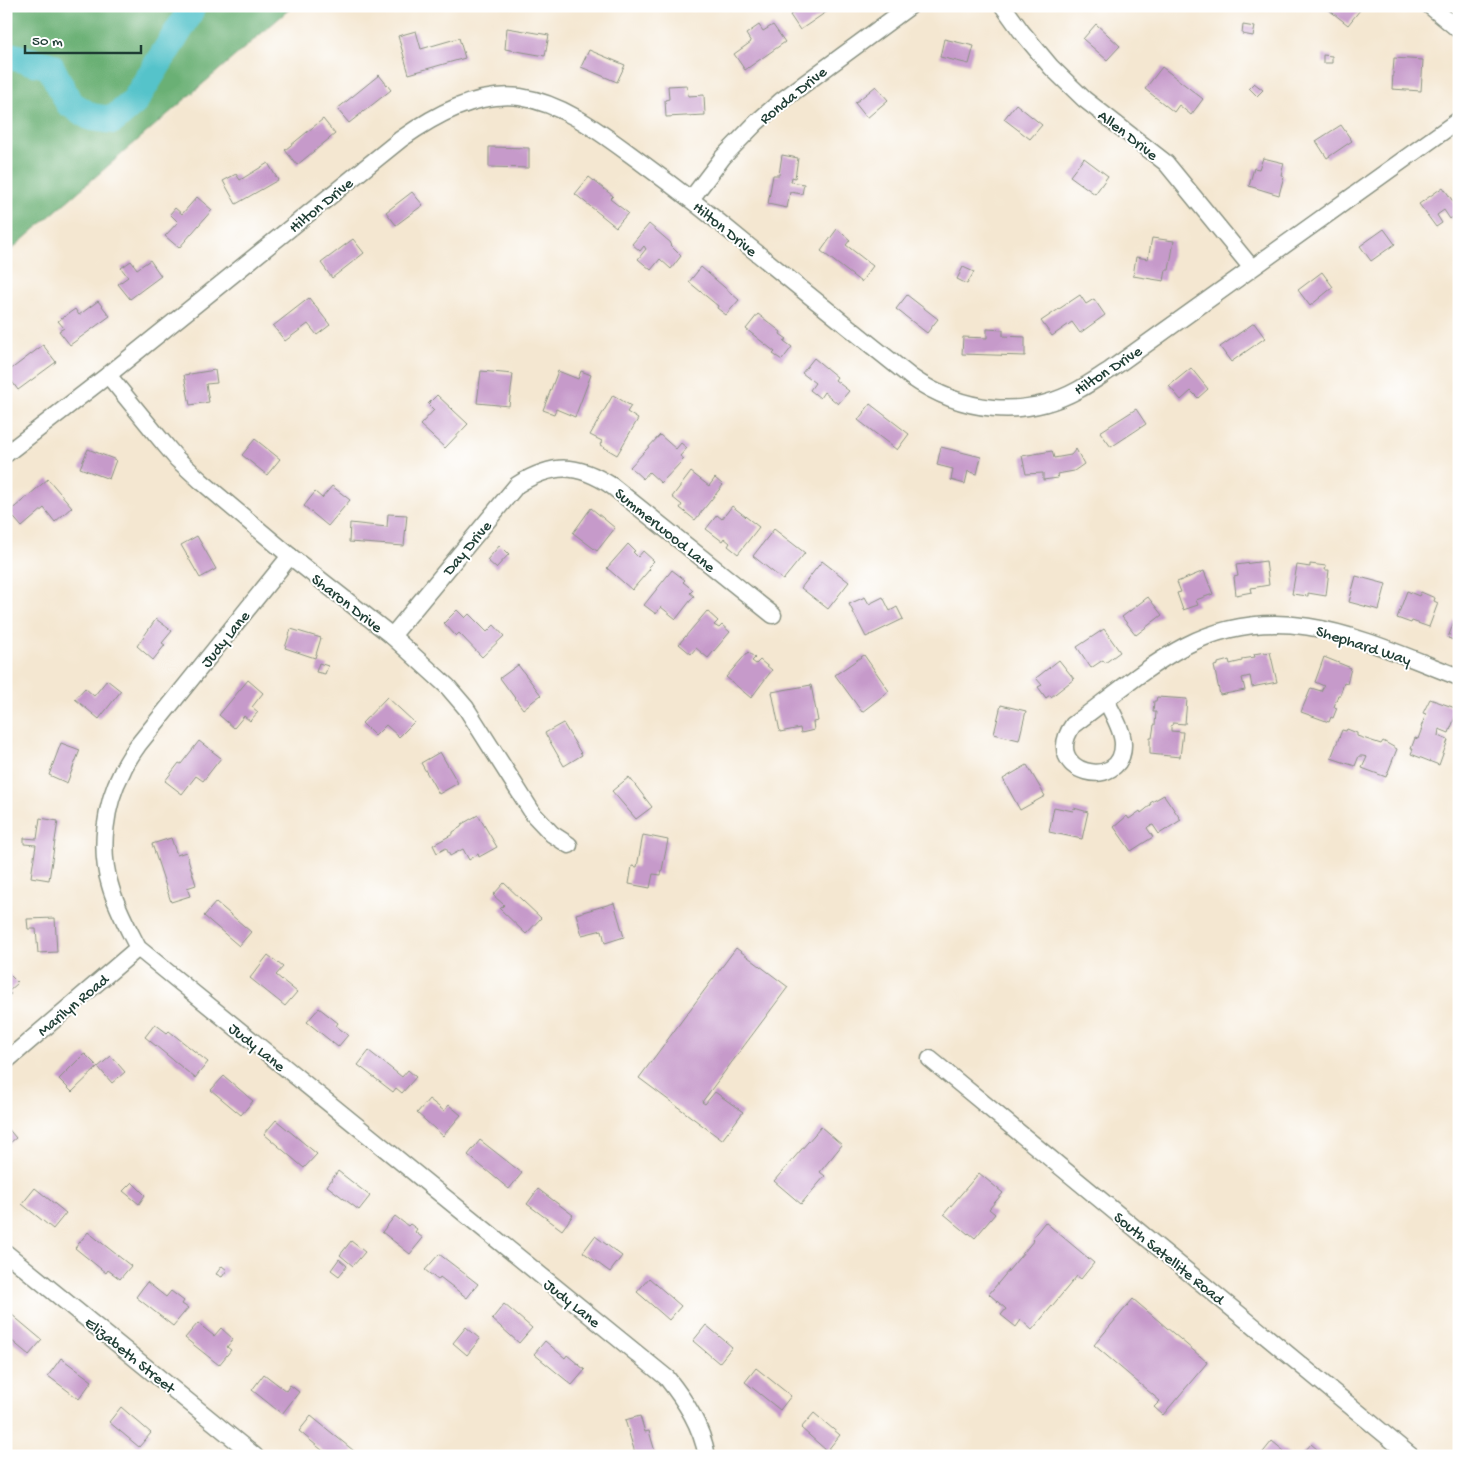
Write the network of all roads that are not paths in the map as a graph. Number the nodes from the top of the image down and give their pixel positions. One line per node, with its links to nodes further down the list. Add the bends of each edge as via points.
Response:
1 (910, 6): 6 (street, Ronda Drive, via 763,116 723,157)
2 (1003, 6): 7 (street, Allen Drive, via 1026,38 1064,80 1166,163)
3 (1430, 6): 4 (street)
4 (1459, 30)
5 (1459, 120): 7 (street, Hilton Drive)
6 (691, 199): 7 (street, Hilton Drive, via 911,377 928,389 969,405 1025,407 1077,391); 8 (street, Hilton Drive, via 604,135 543,102 518,97 496,98 450,109 401,138)
7 (1251, 267)
8 (108, 375): 9 (street, Hilton Drive); 11 (street, Sharon Drive, via 177,459)
9 (6, 454)
10 (548, 470): 12 (street, Summerwood Lane, via 580,469 596,475); 13 (street, Day Drive, via 517,485)
11 (290, 556): 13 (street, Sharon Drive); 17 (street, Judy Lane, via 138,745 113,793 104,856 110,884)
12 (773, 615)
13 (392, 636): 16 (street, Sharon Drive, via 466,708 534,816)
14 (1459, 677): 15 (street, Shephard Way, via 1331,630 1270,624 1201,639 1154,665)
15 (1106, 700)
16 (569, 845)
17 (138, 948): 19 (street, Marilyn Road); 22 (street, Judy Lane, via 667,1378 695,1417)
18 (930, 1059): 23 (street, South Satellite Road)
19 (6, 1060)
20 (6, 1253): 21 (street, Elizabeth Street)
21 (255, 1456)
22 (707, 1456)
23 (1411, 1456)

